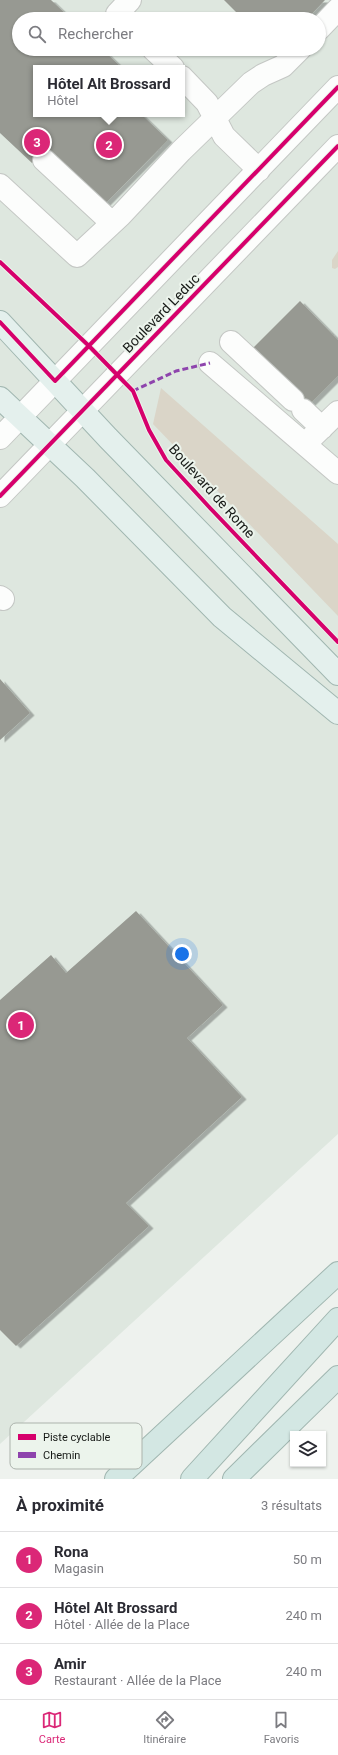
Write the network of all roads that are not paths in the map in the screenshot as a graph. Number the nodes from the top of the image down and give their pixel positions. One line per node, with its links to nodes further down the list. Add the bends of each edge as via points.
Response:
1 (338, 9): 2 (street)
2 (326, 22)
3 (160, 56): 5 (street)
4 (293, 56): 8 (street, via 283,66 251,83)
5 (170, 65)
6 (185, 80): 8 (street, via 202,96)
7 (338, 87): 11 (street, Boulevard Leduc)
8 (216, 119): 11 (street, via 224,136); 13 (street, via 181,151)
9 (338, 146): 19 (street, Boulevard Leduc)
10 (44, 160): 13 (street)
11 (259, 170): 17 (street, Boulevard Leduc)
12 (0, 185): 13 (street, via 77,256)
13 (112, 223)
14 (0, 322): 17 (main road)
15 (231, 342): 22 (street)
16 (210, 362): 25 (street)
17 (55, 381): 19 (main road); 21 (street, Boulevard Leduc)
18 (0, 398): 21 (main road)
19 (82, 411): 24 (street, Boulevard Leduc); 28 (main road)
20 (338, 412): 22 (street)
21 (20, 417): 23 (street, Boulevard Leduc); 24 (main road)
22 (322, 428): 25 (street)
23 (0, 438)
24 (49, 444): 27 (street, Boulevard Leduc); 29 (main road, via 222,618)
25 (305, 444): 26 (street)
26 (338, 473)
27 (0, 496)
28 (338, 674)
29 (338, 713)
30 (338, 1273): 33 (highway)
31 (338, 1319): 36 (highway)
32 (338, 1377): 37 (highway)
33 (142, 1455)
34 (127, 1469): 35 (highway)
35 (116, 1479)
36 (192, 1479)
37 (234, 1479)

